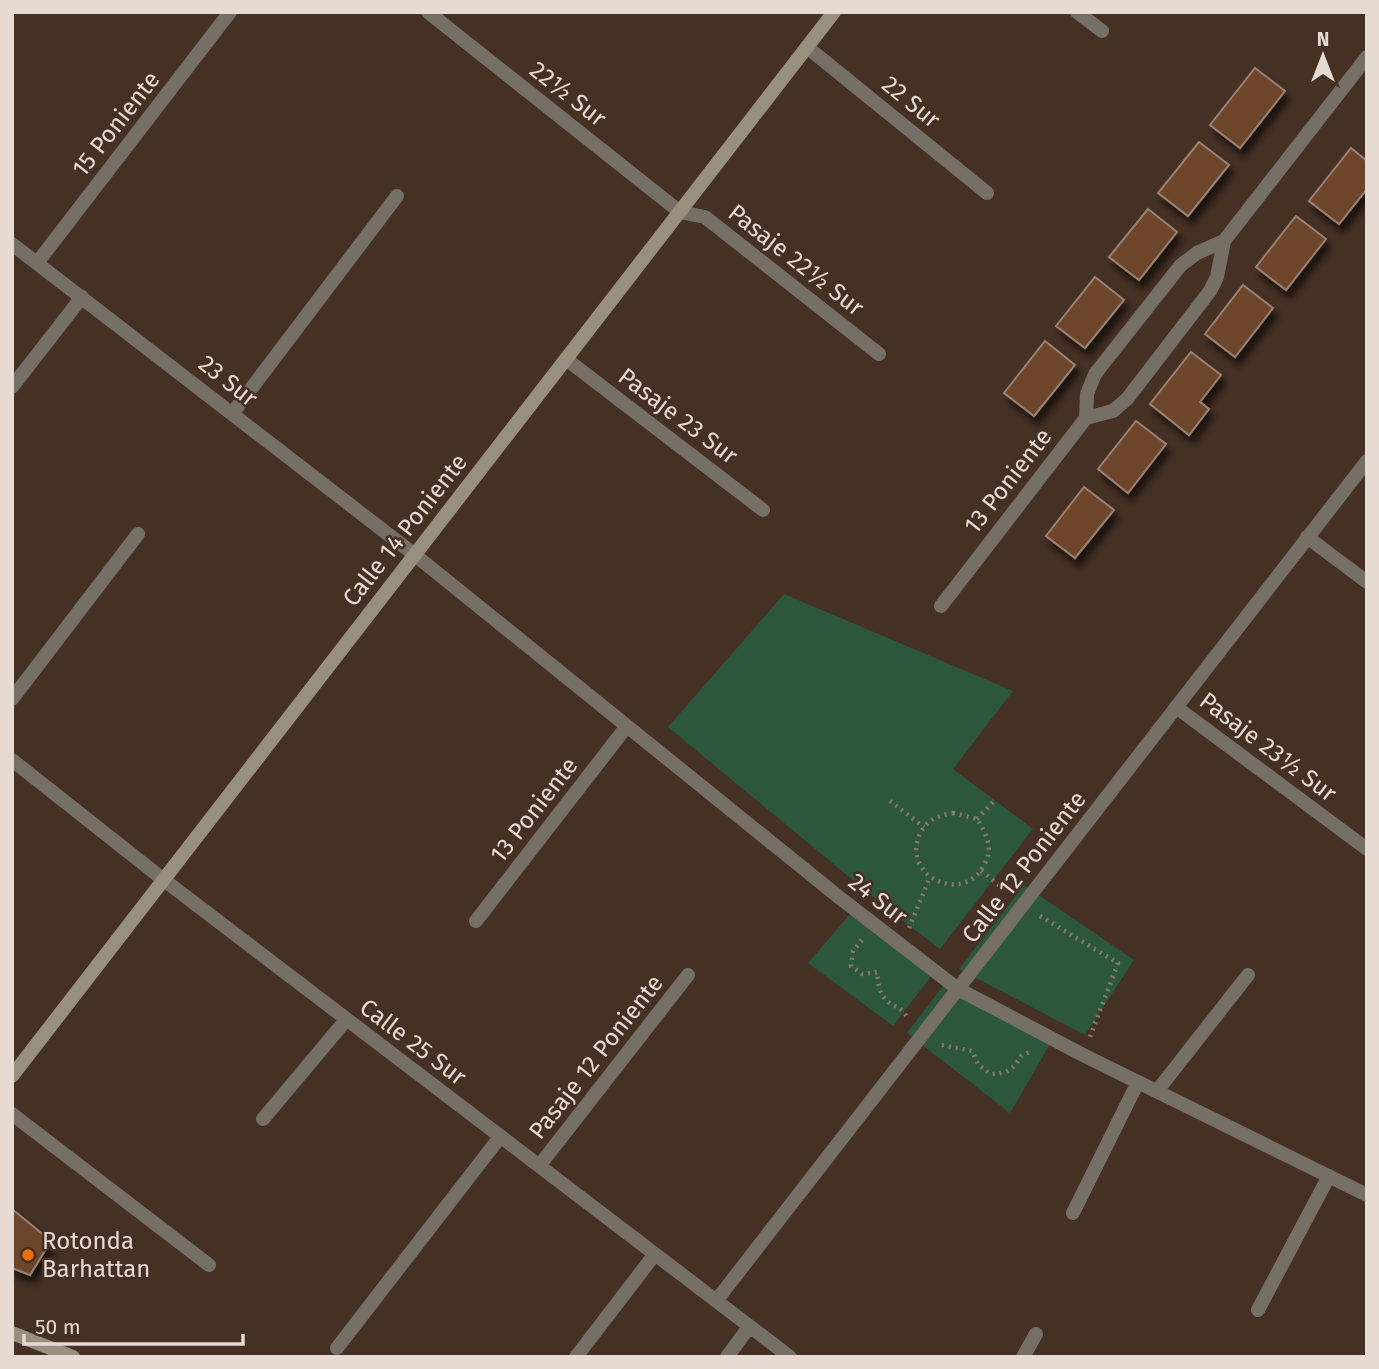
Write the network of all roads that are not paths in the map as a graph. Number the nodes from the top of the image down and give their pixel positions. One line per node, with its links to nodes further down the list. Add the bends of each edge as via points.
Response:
1 (230, 12): 13 (street, 15 Poniente)
2 (428, 12): 10 (street, 22½ Sur)
3 (834, 12): 6 (street, Calle 14 Poniente)
4 (1077, 12): 5 (street)
5 (1102, 31)
6 (807, 47): 8 (street, 22 Sur); 10 (street, Calle 14 Poniente)
7 (1367, 57): 11 (street, 13 Poniente)
8 (987, 193)
9 (397, 195): 18 (street)
10 (680, 212): 15 (street, Pasaje 22½ Sur, via 705,217); 16 (street, Calle 14 Poniente)
11 (1224, 241): 19 (street, 13 Poniente, via 1181,265 1095,374 1087,394); 19 (street, 13 Poniente, via 1210,292 1127,399 1112,411)
12 (12, 244): 13 (street, 23 Sur)
13 (37, 263): 14 (street, 23 Sur)
14 (82, 297): 17 (street); 18 (street, 23 Sur)
15 (879, 354)
16 (566, 359): 21 (street, Pasaje 23 Sur); 24 (street, Calle 14 Poniente)
17 (12, 387)
18 (232, 414): 24 (street, 23 Sur)
19 (1086, 418): 26 (street, 13 Poniente)
20 (1367, 461): 23 (street, Calle 12 Poniente)
21 (762, 510)
22 (138, 534): 27 (street)
23 (1307, 537): 25 (street); 28 (street, Calle 12 Poniente)
24 (415, 555): 29 (street, 24 Sur); 32 (street, Calle 14 Poniente)
25 (1367, 582)
26 (941, 606)
27 (12, 699)
28 (1176, 707): 31 (street, Pasaje 23½ Sur); 36 (street, Calle 12 Poniente)
29 (627, 726): 33 (street, 13 Poniente); 36 (street, 24 Sur)
30 (12, 761): 32 (street, Calle 25 Sur)
31 (1367, 849)
32 (164, 880): 37 (street, Calle 25 Sur); 38 (street, Calle 14 Poniente)
33 (476, 921)
34 (688, 975): 44 (street, Pasaje 12 Poniente)
35 (1248, 975): 40 (street)
36 (958, 989): 39 (street, 24 Sur); 50 (street, Calle 12 Poniente)
37 (346, 1020): 42 (street); 43 (street, Calle 25 Sur)
38 (12, 1076)
39 (1138, 1082): 40 (street, 24 Sur); 47 (street)
40 (1157, 1091): 45 (street, 24 Sur)
41 (12, 1114): 49 (street)
42 (263, 1119)
43 (500, 1137): 44 (street, Calle 25 Sur); 55 (street)
44 (539, 1166): 48 (street, Calle 25 Sur)
45 (1329, 1176): 46 (street, 24 Sur); 51 (street)
46 (1367, 1195)
47 (1073, 1213)
48 (654, 1254): 50 (street, Calle 25 Sur); 57 (street)
49 (209, 1265)
50 (716, 1301): 52 (street, Calle 25 Sur)
51 (1258, 1310)
52 (749, 1326): 58 (street); 59 (street, Calle 25 Sur)
53 (12, 1333): 56 (street)
54 (1036, 1334): 60 (street)
55 (337, 1348)
56 (73, 1357)
57 (576, 1357)
58 (727, 1357)
59 (790, 1357)
60 (1023, 1357)

